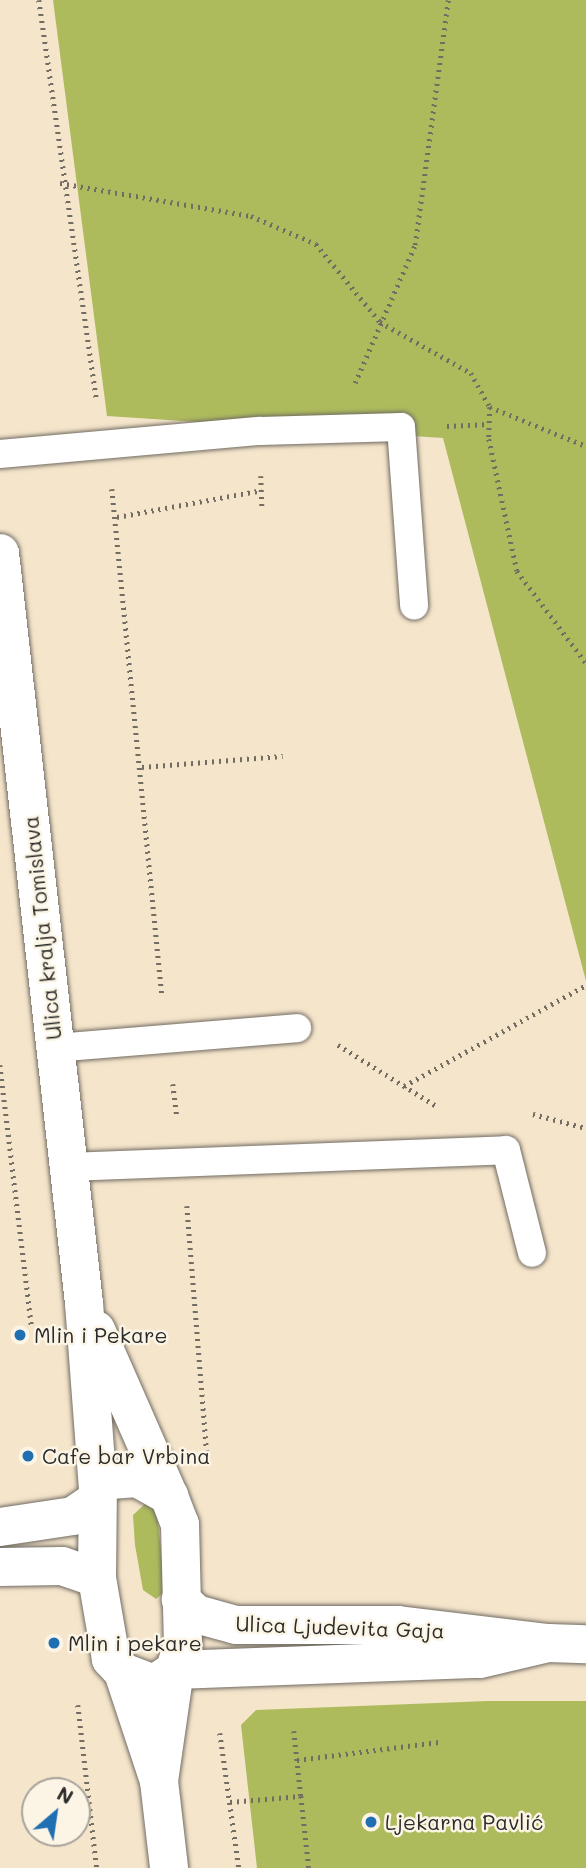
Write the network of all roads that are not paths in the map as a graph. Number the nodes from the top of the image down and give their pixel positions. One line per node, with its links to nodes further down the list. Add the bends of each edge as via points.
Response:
1 (0, 454): 3 (lane, via 401,427)
2 (0, 553): 5 (street, Ulica kralja Tomislava)
3 (414, 606)
4 (298, 1028): 5 (lane)
5 (55, 1048): 6 (street, Ulica kralja Tomislava)
6 (69, 1167): 7 (lane, via 506,1150); 8 (street, Ulica kralja Tomislava)
7 (532, 1253)
8 (84, 1303): 9 (street, Ulica kralja Tomislava); 10 (street, Ulica kralja Tomislava)
9 (96, 1495): 10 (street, via 110,1479 137,1478); 11 (street, via 73,1516); 13 (street, Ulica kralja Tomislava)
10 (169, 1496): 14 (street, Ulica kralja Tomislava, via 180,1524)
11 (0, 1527)
12 (0, 1567): 13 (street, via 62,1566)
13 (97, 1578): 18 (street, Ulica kralja Tomislava, via 103,1637)
14 (181, 1600): 15 (street, Ulica Ljudevita Gaja, via 196,1614 236,1625 398,1625); 17 (street, Ulica kralja Tomislava, via 184,1643)
15 (548, 1643): 16 (street, Ulica Ljudevita Gaja); 17 (street, Ulica Ljudevita Gaja, via 480,1659)
16 (586, 1644)
17 (175, 1670): 18 (street, Ulica Ljudevita Gaja, via 154,1684); 19 (street)
18 (123, 1672): 19 (street)
19 (159, 1781): 20 (street)
20 (169, 1868)

